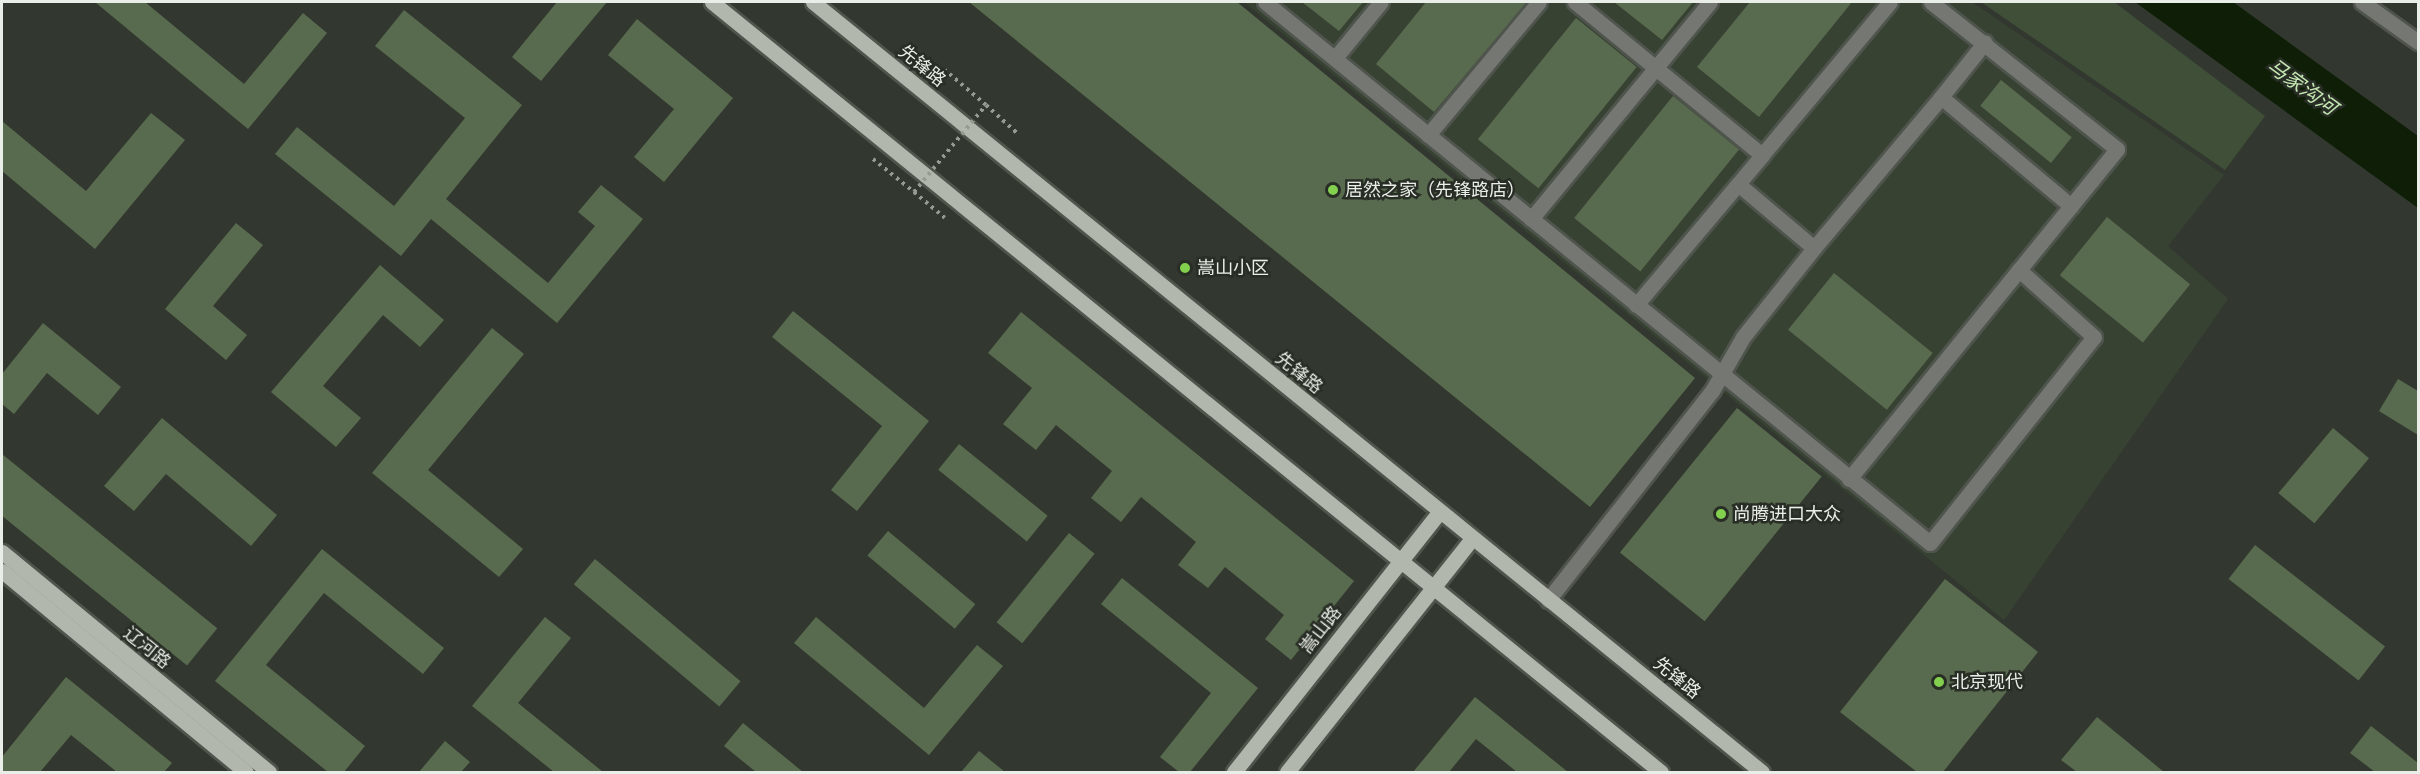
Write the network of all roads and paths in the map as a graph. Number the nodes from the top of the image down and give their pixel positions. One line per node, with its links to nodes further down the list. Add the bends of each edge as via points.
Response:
1 (712, 2): 35 (main road)
2 (813, 2): 32 (main road, 先锋路)
3 (1265, 2): 13 (street)
4 (1381, 2): 13 (street)
5 (1539, 2): 19 (street)
6 (1575, 2): 14 (street)
7 (1710, 2): 14 (street)
8 (1890, 2): 20 (street)
9 (1931, 2): 11 (street)
10 (2361, 2): 12 (street)
11 (1984, 42): 16 (street); 24 (street, via 2118,149)
12 (2418, 42)
13 (1335, 58): 19 (street)
14 (1656, 68): 20 (street); 26 (street)
15 (945, 70): 17 (path, bridge)
16 (1941, 97): 24 (street); 27 (street)
17 (986, 105): 18 (path); 23 (path, bridge)
18 (1017, 133)
19 (1428, 135): 26 (street)
20 (1762, 155): 22 (street)
21 (873, 159): 23 (path, bridge)
22 (1738, 184): 27 (street); 29 (street)
23 (914, 192): 25 (path)
24 (2071, 206): 28 (street)
25 (945, 219)
26 (1531, 219): 29 (street)
27 (1814, 248): 30 (street, via 1743,337)
28 (2019, 270): 31 (street); 31 (street, via 2094,337 1930,543)
29 (1636, 305): 30 (street)
30 (1721, 375): 31 (street); 38 (street)
31 (1849, 479)
32 (1439, 512): 33 (main road, 先锋路); 35 (main road, 嵩山路)
33 (1472, 539): 37 (main road); 38 (main road, 先锋路)
34 (2, 552): 40 (main road, 辽河路)
35 (1401, 560): 37 (main road); 41 (main road, 嵩山路)
36 (2, 571): 39 (main road, 辽河路)
37 (1432, 591): 42 (main road); 43 (main road)
38 (1548, 600): 44 (main road, 先锋路)
39 (246, 772)
40 (270, 772)
41 (1234, 772)
42 (1287, 772)
43 (1661, 772)
44 (1762, 772)

